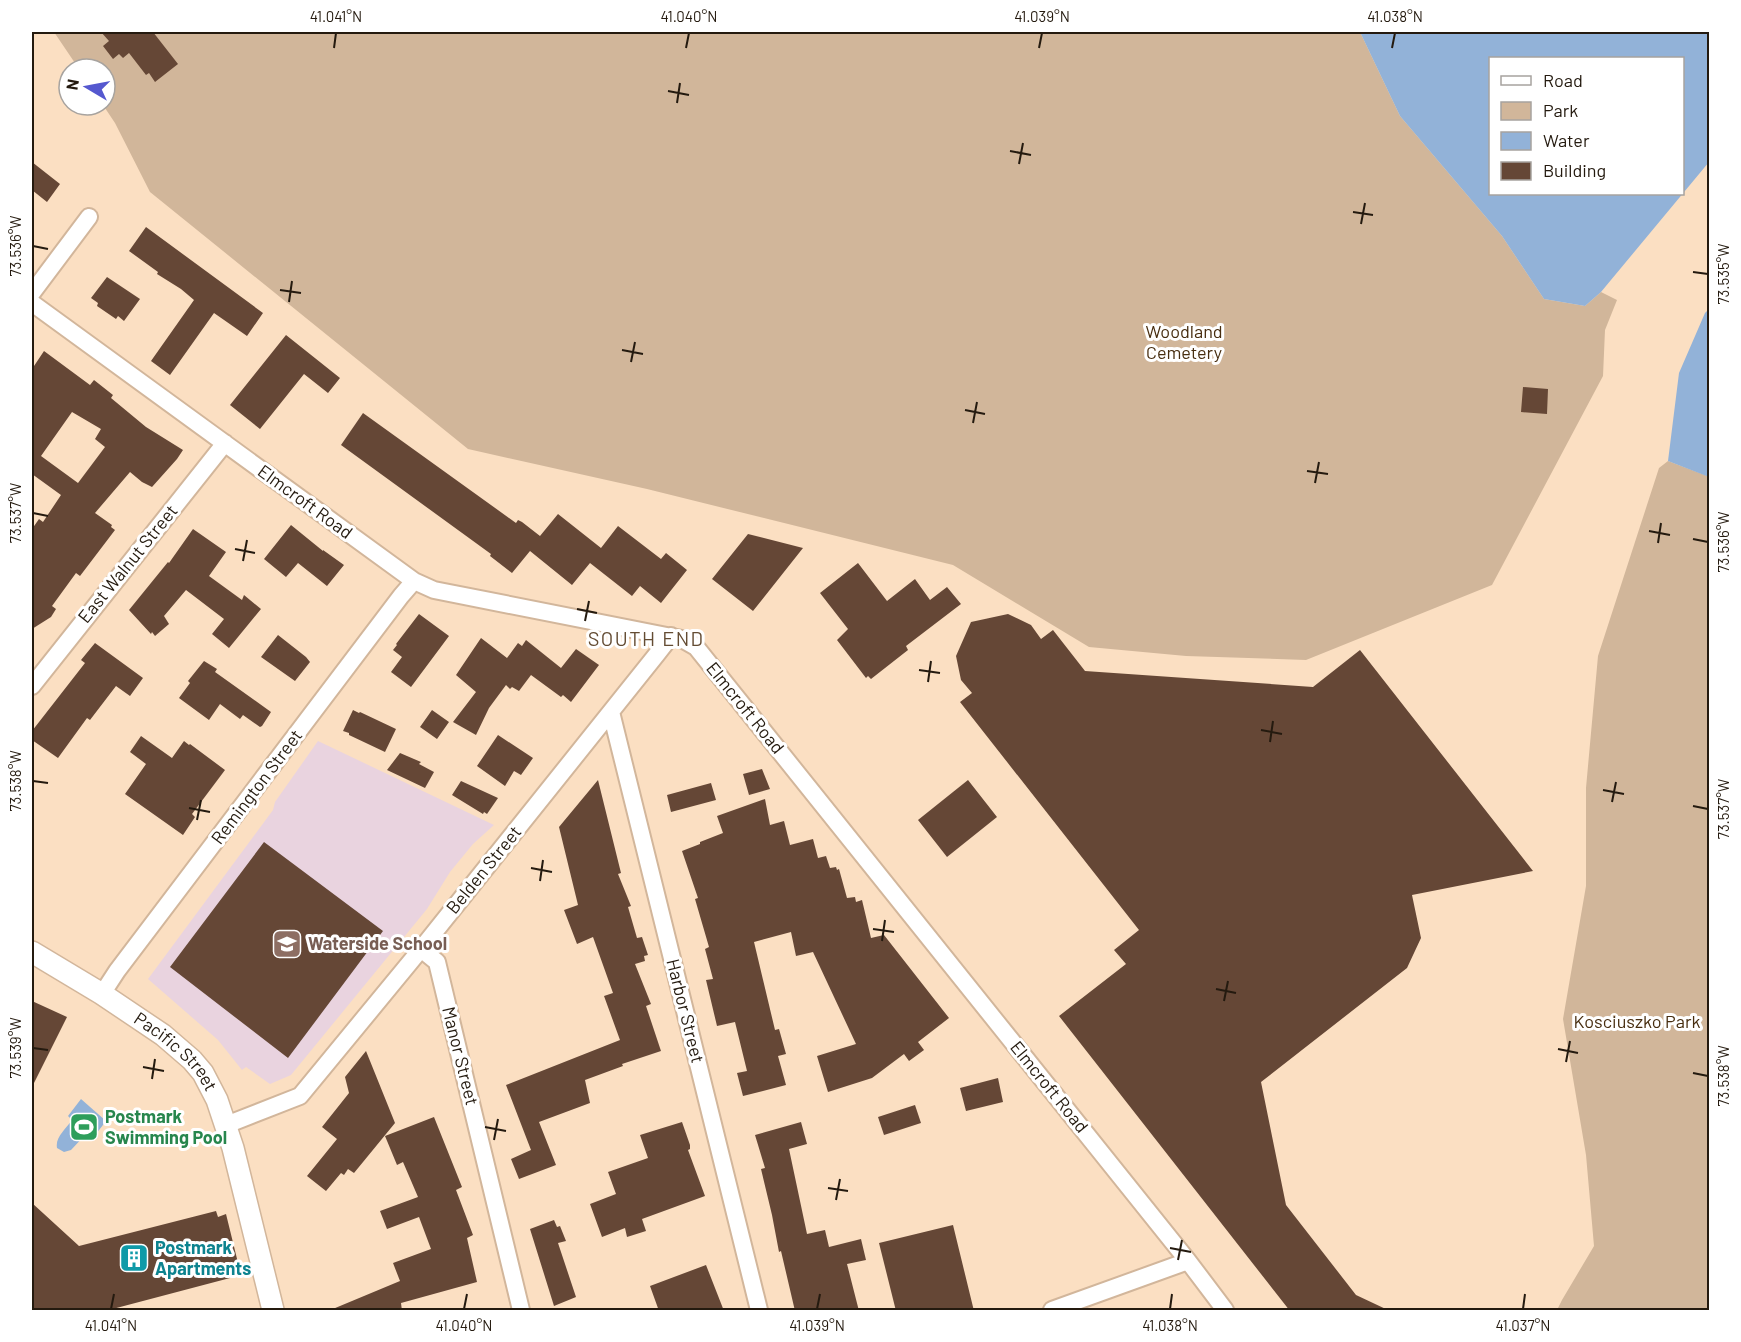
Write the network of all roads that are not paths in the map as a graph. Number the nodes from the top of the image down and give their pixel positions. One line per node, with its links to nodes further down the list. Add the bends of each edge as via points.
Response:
1 (90, 217): 2 (street)
2 (32, 293)
3 (32, 303): 4 (street, Elmcroft Road)
4 (225, 443): 5 (street, Elmcroft Road); 7 (street, East Walnut Street)
5 (414, 581): 6 (street, Elmcroft Road, via 434,590); 11 (street, Remington Street)
6 (671, 636): 8 (street, Belden Street); 13 (street, Elmcroft Road, via 696,647)
7 (32, 686)
8 (611, 712): 9 (street, Belden Street); 16 (street, Harbor Street)
9 (421, 949): 12 (street, Belden Street, via 300,1096); 15 (street, Manor Street, via 437,962)
10 (32, 952): 11 (street, Pacific Street)
11 (102, 994): 12 (street, Pacific Street, via 163,1035 192,1060 203,1073)
12 (226, 1125): 14 (street, Pacific Street)
13 (1188, 1261): 17 (street); 18 (street, Elmcroft Road)
14 (273, 1311)
15 (521, 1311)
16 (759, 1311)
17 (1052, 1311)
18 (1225, 1311)

